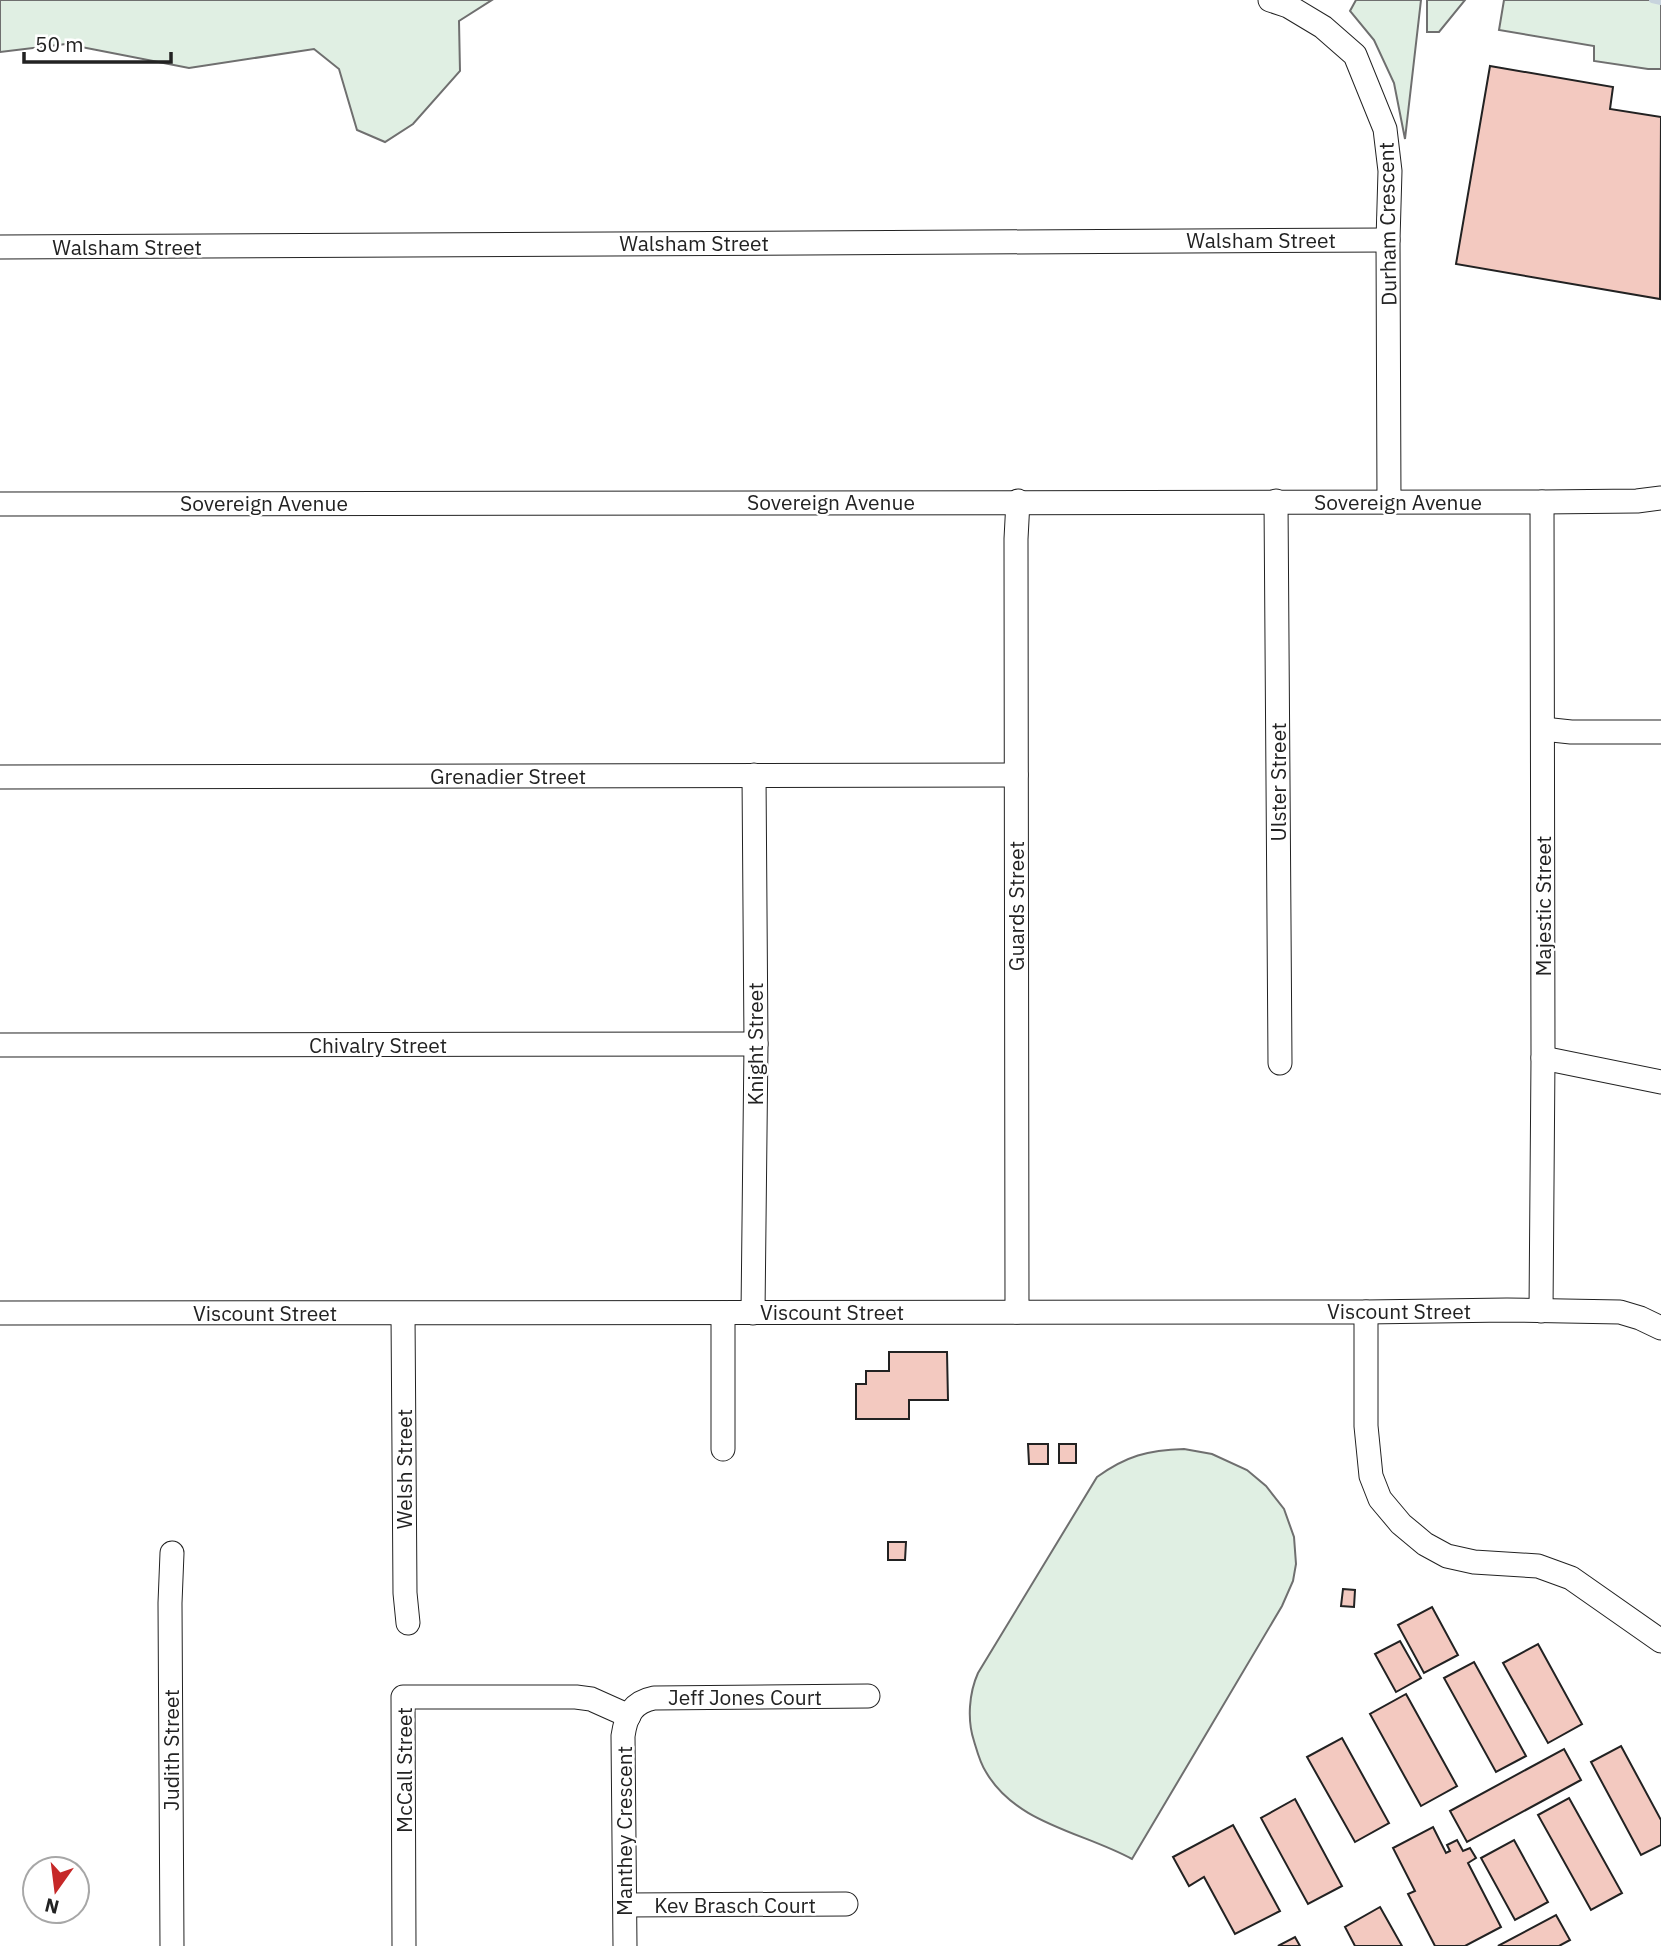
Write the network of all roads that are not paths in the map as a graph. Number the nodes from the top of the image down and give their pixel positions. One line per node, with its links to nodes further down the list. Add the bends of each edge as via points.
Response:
1 (1270, 0): 2 (street, Durham Crescent, via 1323,27 1355,55 1385,129 1390,171)
2 (1388, 240): 3 (street, Walsham Street); 7 (street, Durham Crescent)
3 (0, 247)
4 (1661, 498): 8 (street, Sovereign Avenue)
5 (1018, 501): 6 (street, Sovereign Avenue); 9 (street, Sovereign Avenue); 13 (street, Guards Street)
6 (1276, 501): 7 (street, Sovereign Avenue); 18 (street, Ulster Street)
7 (1390, 502): 8 (street, Sovereign Avenue)
8 (1542, 502): 10 (street, Majestic Street)
9 (0, 504)
10 (1543, 729): 11 (street); 17 (street, Majestic Street)
11 (1661, 732)
12 (754, 775): 13 (street, Grenadier Street); 14 (street, Grenadier Street); 15 (street, Knight Street)
13 (1016, 775): 22 (street, Guards Street)
14 (0, 777)
15 (756, 1044): 16 (street, Chivalry Street); 25 (street, Knight Street)
16 (0, 1045)
17 (1543, 1058): 19 (street); 20 (street, Majestic Street)
18 (1280, 1063)
19 (1661, 1082)
20 (1541, 1311): 23 (street, Viscount Street); 27 (street, Viscount Street, via 1620,1312)
21 (0, 1312): 26 (street, Viscount Street)
22 (1017, 1312): 23 (street, Viscount Street); 25 (street, Viscount Street)
23 (1366, 1312): 31 (street, via 1371,1476 1380,1499 1401,1524 1447,1556 1538,1566 1571,1578)
24 (723, 1313): 25 (street, Viscount Street); 26 (street, Viscount Street); 28 (street)
25 (753, 1313)
26 (404, 1314): 30 (street, Welsh Street)
27 (1661, 1328)
28 (723, 1450)
29 (172, 1553): 36 (street, Judith Street)
30 (408, 1623)
31 (1661, 1641)
32 (868, 1696): 33 (street, Jeff Jones Court, via 654,1698 642,1700)
33 (629, 1716): 35 (street, Manthey Crescent, via 623,1736); 37 (street, McCall Street, via 598,1701 576,1697 403,1697)
34 (846, 1904): 35 (street, Kev Brasch Court)
35 (625, 1905): 38 (street, Manthey Crescent)
36 (172, 1946)
37 (404, 1946)
38 (625, 1946)

